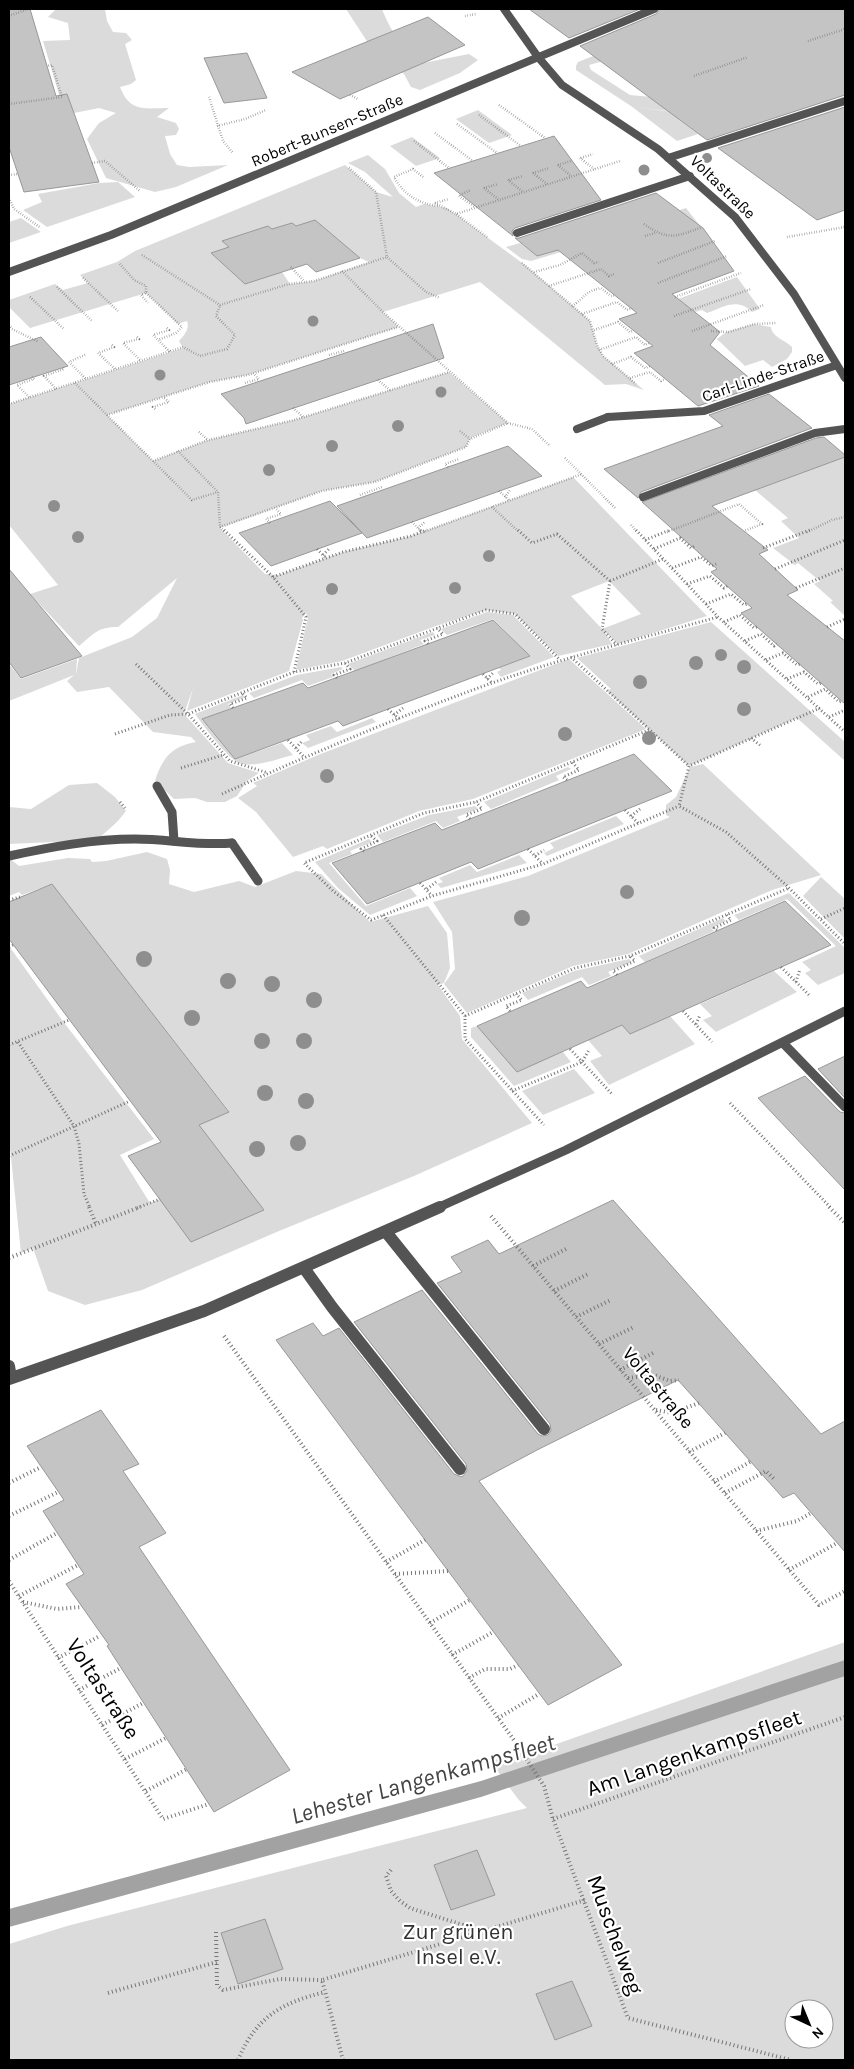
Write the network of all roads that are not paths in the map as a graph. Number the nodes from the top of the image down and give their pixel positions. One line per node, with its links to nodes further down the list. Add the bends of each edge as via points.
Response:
1 (504, 9): 3 (street, Voltastraße)
2 (654, 9): 3 (street, Robert-Bunsen-Straße)
3 (538, 57): 5 (street, Voltastraße, via 562,85); 8 (street, Robert-Bunsen-Straße, via 73,250)
4 (845, 101): 5 (street)
5 (668, 158): 6 (street, Voltastraße)
6 (690, 176): 7 (street); 9 (street, Voltastraße, via 735,217 794,294)
7 (517, 233)
8 (9, 272)
9 (837, 365): 10 (street, Voltastraße); 11 (street, Carl-Linde-Straße, via 704,411 608,418)
10 (845, 378)
11 (577, 428)
12 (845, 429): 13 (street, via 815,433)
13 (643, 497)
14 (157, 786): 15 (street, via 175,816)
15 (174, 841): 16 (street, via 126,839); 17 (street, via 210,845 232,843)
16 (9, 856)
17 (258, 881)
18 (845, 1011): 19 (street)
19 (783, 1043): 20 (street); 21 (street, via 566,1150)
20 (845, 1107)
21 (386, 1232): 22 (street); 25 (street)
22 (304, 1268): 24 (street, via 204,1311); 26 (street)
23 (9, 1366): 24 (street)
24 (10, 1378)
25 (544, 1429)
26 (460, 1469)

